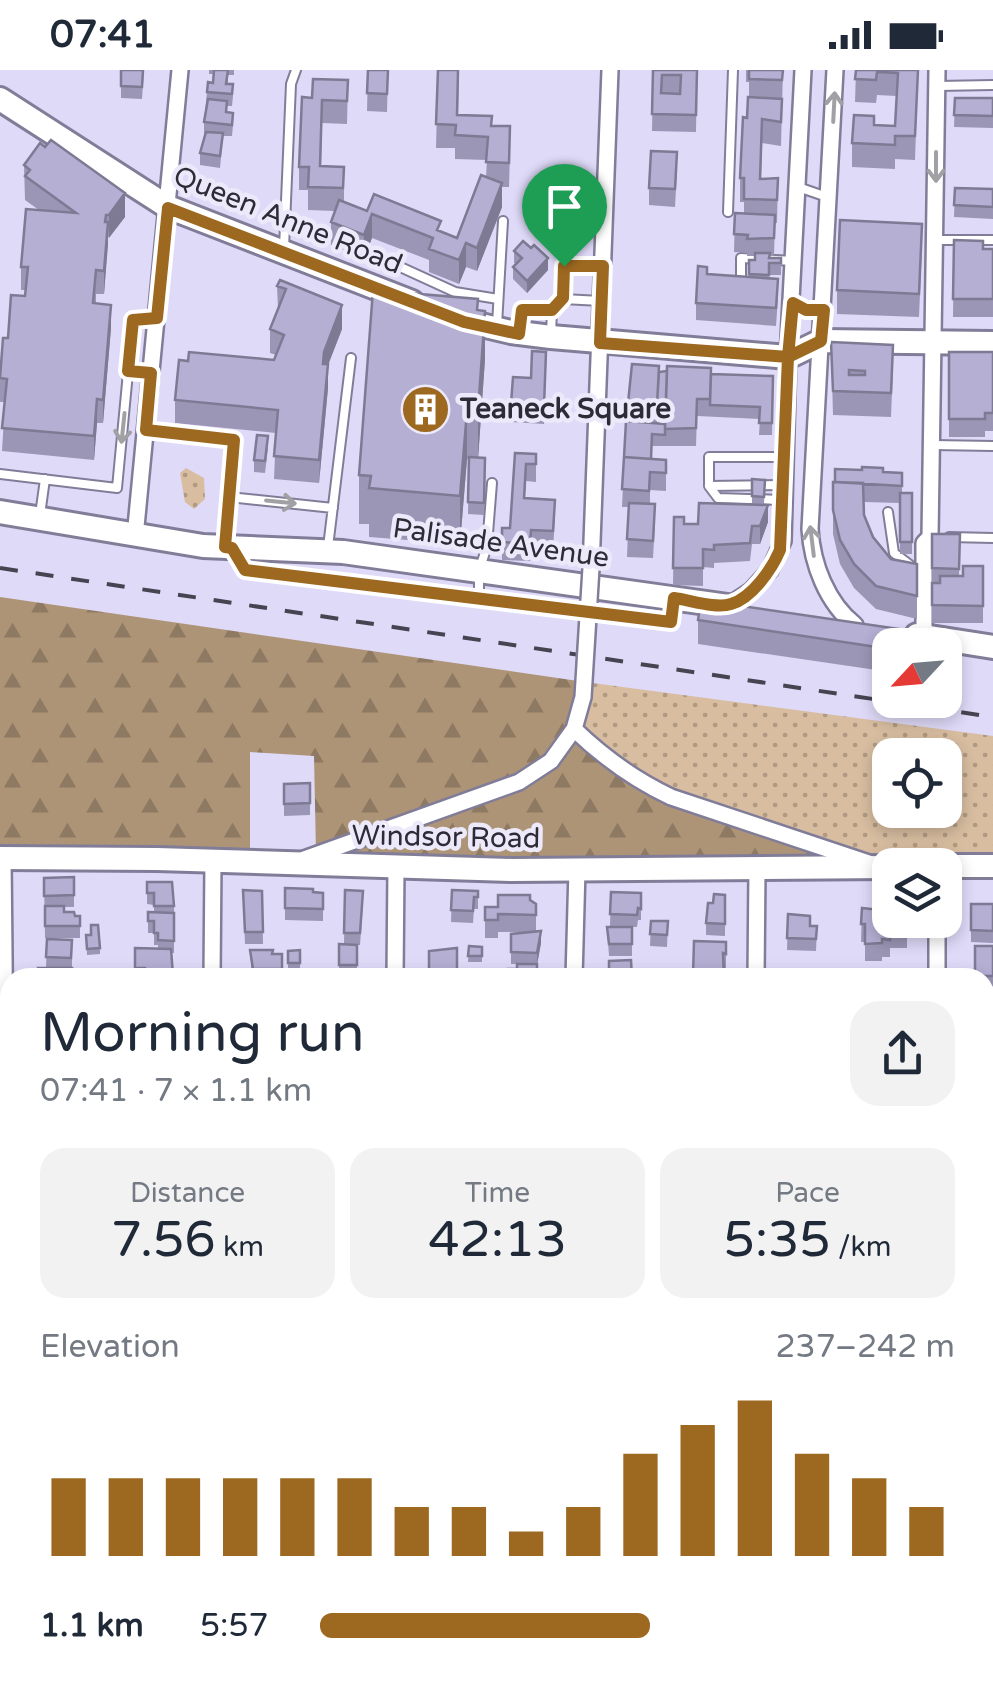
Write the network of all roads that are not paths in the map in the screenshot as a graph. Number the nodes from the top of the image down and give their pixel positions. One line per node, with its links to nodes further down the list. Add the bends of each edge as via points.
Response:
1 (180, 70): 12 (street)
2 (296, 70): 17 (lane)
3 (610, 70): 21 (street)
4 (733, 70): 13 (lane)
5 (804, 70): 10 (street)
6 (836, 70): 11 (street, one-way to 6)
7 (937, 78): 8 (lane); 15 (street, one-way to 15)
8 (993, 86)
9 (0, 99): 12 (street, Queen Anne Road)
10 (798, 188): 11 (lane); 19 (street)
11 (830, 198): 30 (street)
12 (168, 208): 17 (street, Queen Anne Road); 31 (street)
13 (728, 212)
14 (503, 221): 26 (lane)
15 (937, 240): 16 (lane); 36 (street)
16 (993, 240)
17 (284, 252): 23 (street, Queen Anne Road)
18 (372, 254): 20 (lane)
19 (795, 261): 22 (lane, via 742,258 741,288); 25 (street)
20 (396, 265): 23 (lane); 26 (lane, via 455,292)
21 (603, 266): 27 (lane, via 564,266); 28 (street)
22 (758, 288)
23 (382, 290): 32 (street, Queen Anne Road, via 405,307)
24 (776, 290): 25 (lane)
25 (794, 297): 30 (lane, via 806,310); 38 (street)
26 (498, 298): 32 (lane)
27 (563, 298): 28 (lane); 29 (lane)
28 (602, 301): 35 (street)
29 (552, 310): 32 (lane, via 522,310); 33 (lane)
30 (824, 310): 34 (street)
31 (157, 318): 40 (lane, via 133,320); 41 (street)
32 (508, 332): 33 (street, Queen Anne Road)
33 (551, 337): 35 (street, Queen Anne Road)
34 (821, 341): 36 (street); 38 (street); 70 (street, one-way to 34, via 846,618 811,548)
35 (600, 343): 38 (street, Queen Anne Road); 74 (street, bridge, via 583,698)
36 (933, 343): 37 (street); 43 (street)
37 (993, 343)
38 (788, 357): 45 (street)
39 (351, 358): 52 (lane)
40 (128, 371): 41 (lane); 47 (lane, one-way to 47, via 117,488)
41 (151, 373): 42 (street)
42 (146, 430): 51 (lane, via 234,440); 57 (street)
43 (932, 446): 44 (lane); 56 (street)
44 (993, 446)
45 (786, 457): 49 (lane, via 710,456); 50 (street)
46 (0, 474): 47 (lane)
47 (45, 480): 55 (lane)
48 (492, 483): 62 (lane, via 488,546)
49 (708, 486): 50 (lane); 50 (lane, via 718,498)
50 (784, 492): 66 (street, via 778,556 751,591)
51 (229, 497): 52 (lane, one-way to 52); 59 (lane)
52 (333, 508): 60 (lane)
53 (0, 512): 55 (street, Palisade Avenue)
54 (888, 512): 61 (lane, via 894,554)
55 (40, 519): 57 (street, Palisade Avenue)
56 (930, 536): 58 (lane); 61 (street)
57 (135, 538): 59 (street, Palisade Avenue)
58 (993, 538)
59 (229, 548): 60 (street, Palisade Avenue); 65 (lane, via 245,570)
60 (328, 551): 62 (street, Palisade Avenue, via 375,547)
61 (924, 567): 71 (street)
62 (479, 570): 63 (street, Palisade Avenue); 65 (lane)
63 (616, 590): 64 (street, Palisade Avenue); 68 (lane)
64 (674, 598): 66 (street, Palisade Avenue); 68 (lane, via 671,622)
65 (478, 600): 68 (lane)
66 (728, 606): 67 (street, Palisade Avenue)
67 (759, 610)
68 (614, 617)
69 (823, 620): 70 (street)
70 (872, 628)
71 (924, 628)
72 (962, 642): 73 (street)
73 (993, 646)
74 (574, 729): 77 (street, via 621,770 670,797); 78 (street, via 550,761 519,782)
75 (1, 858): 76 (street, Windsor Road); 86 (street)
76 (213, 860): 78 (street, Windsor Road); 87 (street)
77 (872, 862)
78 (292, 863): 79 (street, Windsor Road)
79 (396, 866): 84 (street, Windsor Road); 88 (street)
80 (962, 866): 81 (street)
81 (993, 866)
82 (872, 867): 83 (street, Windsor Road)
83 (757, 868): 84 (street, Windsor Road); 90 (street)
84 (577, 870): 89 (street)
85 (937, 938): 91 (street)
86 (3, 968)
87 (212, 968)
88 (395, 968)
89 (574, 968)
90 (756, 968)
91 (937, 968)

